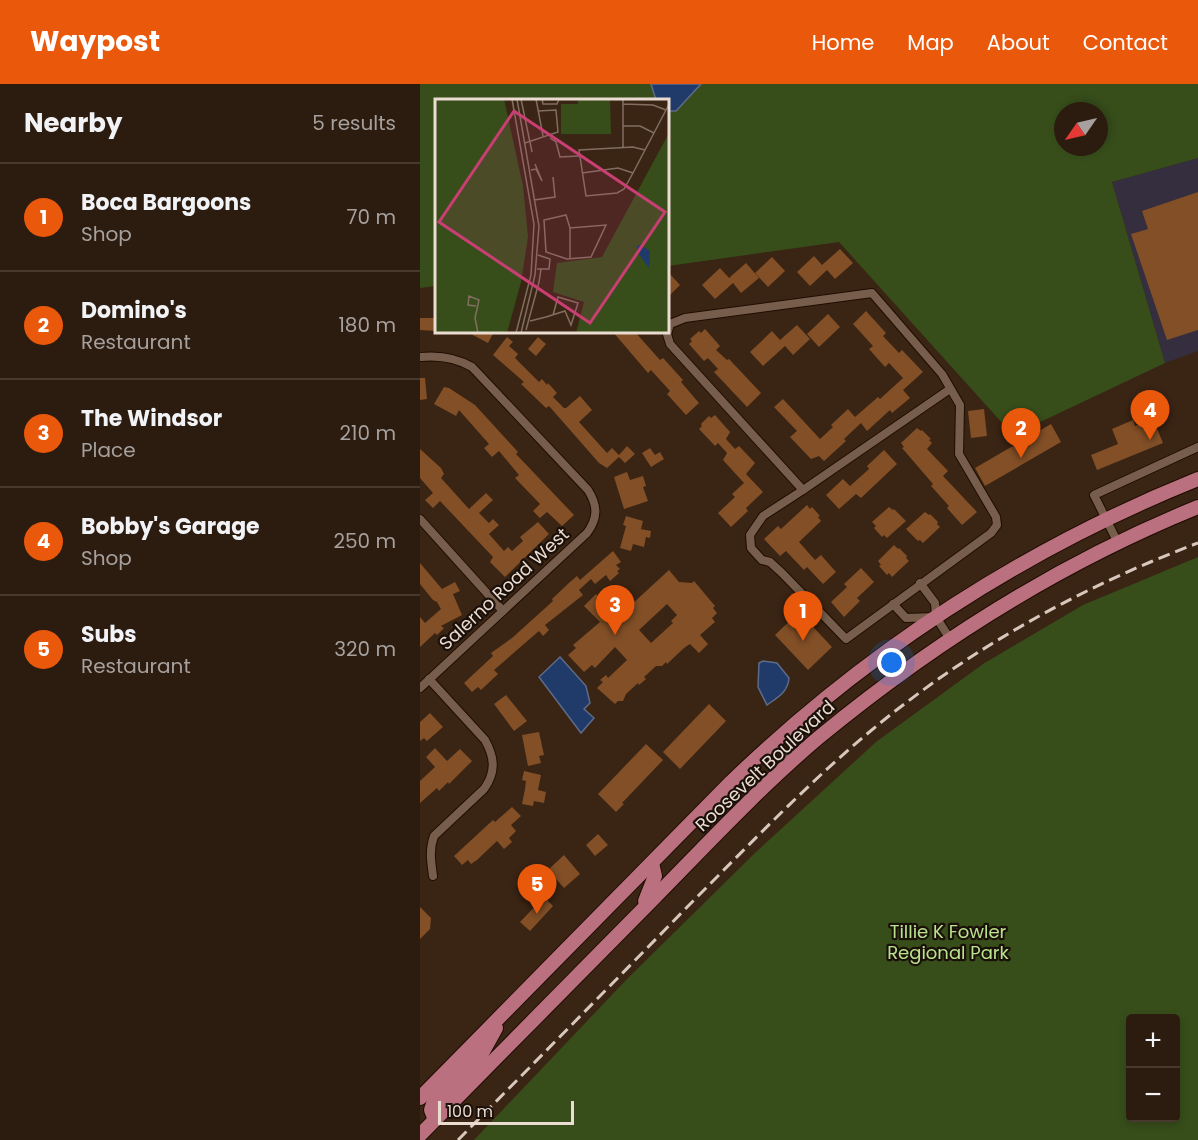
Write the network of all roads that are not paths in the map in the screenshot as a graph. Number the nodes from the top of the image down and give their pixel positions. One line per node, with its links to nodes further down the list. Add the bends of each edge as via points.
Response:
1 (669, 327): 4 (street, via 685,318 872,293)
2 (667, 333): 7 (street, via 670,344)
3 (420, 357): 14 (street, Salerno Road West, via 461,361 482,376 588,490 596,507 596,518 587,533)
4 (950, 388): 7 (street); 12 (street, via 960,405 959,454 997,525)
5 (1198, 447): 10 (street, via 1094,495)
6 (1198, 479): 10 (highway, Roosevelt Boulevard)
7 (803, 490): 13 (street, via 763,516 750,535 751,548 782,573 846,639)
8 (1198, 507): 11 (highway, Roosevelt Boulevard)
9 (420, 519): 14 (street)
10 (1107, 519): 11 (street); 15 (highway, Roosevelt Boulevard, via 1019,565)
11 (1118, 543): 16 (highway, Roosevelt Boulevard, via 1047,580)
12 (920, 583): 13 (street); 15 (street, via 934,603)
13 (893, 604): 15 (street, via 906,618)
14 (503, 611): 17 (street, Salerno Road West)
15 (936, 617): 16 (street); 19 (highway, Roosevelt Boulevard, via 852,677)
16 (950, 639): 20 (highway, Roosevelt Boulevard, via 879,689)
17 (429, 679): 18 (street, Salerno Road West); 22 (street, via 485,740 494,768 484,789 434,836 430,846)
18 (420, 688)
19 (774, 742): 20 (street); 21 (highway, Roosevelt Boulevard)
20 (791, 763): 23 (highway, Roosevelt Boulevard)
21 (652, 863): 23 (highway, via 653,885); 24 (highway, Roosevelt Boulevard)
22 (433, 876)
23 (640, 912): 26 (highway, Roosevelt Boulevard)
24 (506, 1011): 25 (highway, Roosevelt Boulevard); 26 (highway, via 481,1055 433,1104)
25 (420, 1098)
26 (435, 1120): 27 (highway, Roosevelt Boulevard)
27 (420, 1135)

